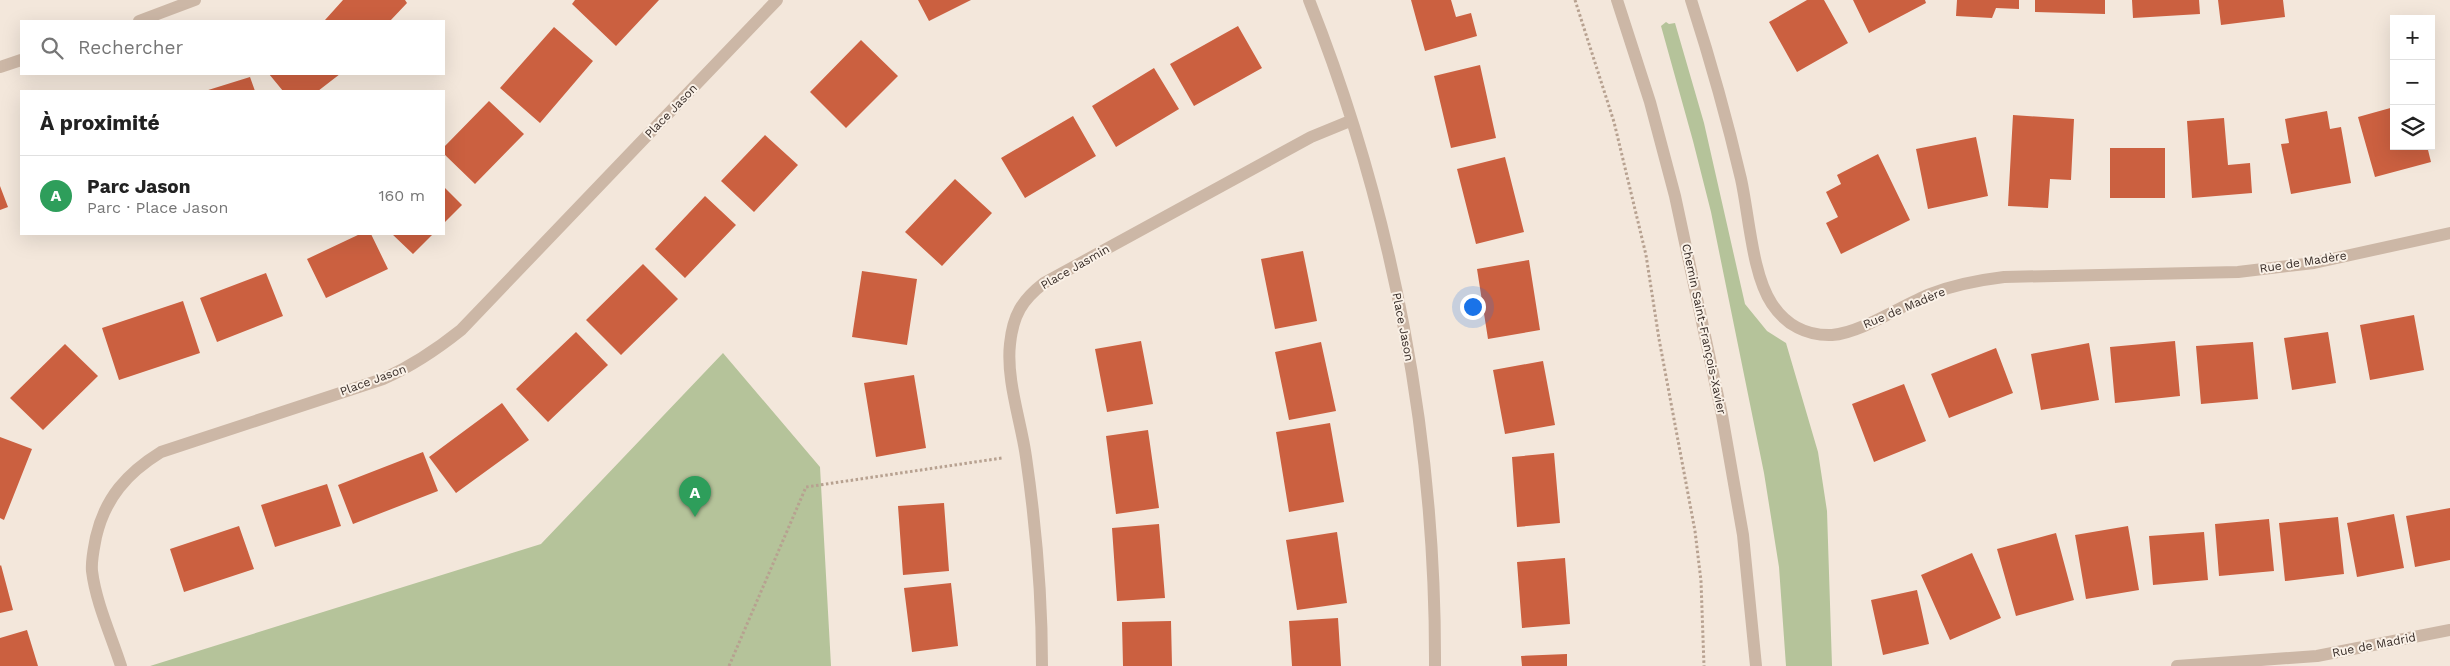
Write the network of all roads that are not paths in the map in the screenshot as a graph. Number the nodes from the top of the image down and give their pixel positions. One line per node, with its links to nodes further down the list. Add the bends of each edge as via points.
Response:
1 (195, 0): 6 (street)
2 (777, 0): 12 (street, Place Jason, via 461,330 439,348 383,379 161,452 139,465 123,481 109,500 99,523 92,570)
3 (1309, 0): 9 (street, Place Jason)
4 (1617, 0): 15 (street, Chemin Saint-François-Xavier, via 1650,102 1675,196 1722,415 1743,535)
5 (1691, 0): 10 (street, Rue de Madère, via 1715,79 1765,292 1784,320 1808,332 1834,335 1853,330 1930,294 2004,276 2238,272 2314,263)
6 (142, 20)
7 (20, 60): 8 (street)
8 (0, 67)
9 (1350, 121): 13 (street, Place Jasmin, via 1311,137 1044,283 1029,295 1019,310 1012,328 1010,362 1033,507); 14 (street, Place Jason, via 1389,258 1416,404 1430,515)
10 (2450, 233)
11 (2450, 630): 16 (street, Rue de Madrid, via 2317,656)
12 (122, 666)
13 (1042, 666)
14 (1435, 666)
15 (1756, 666)
16 (2177, 666)

